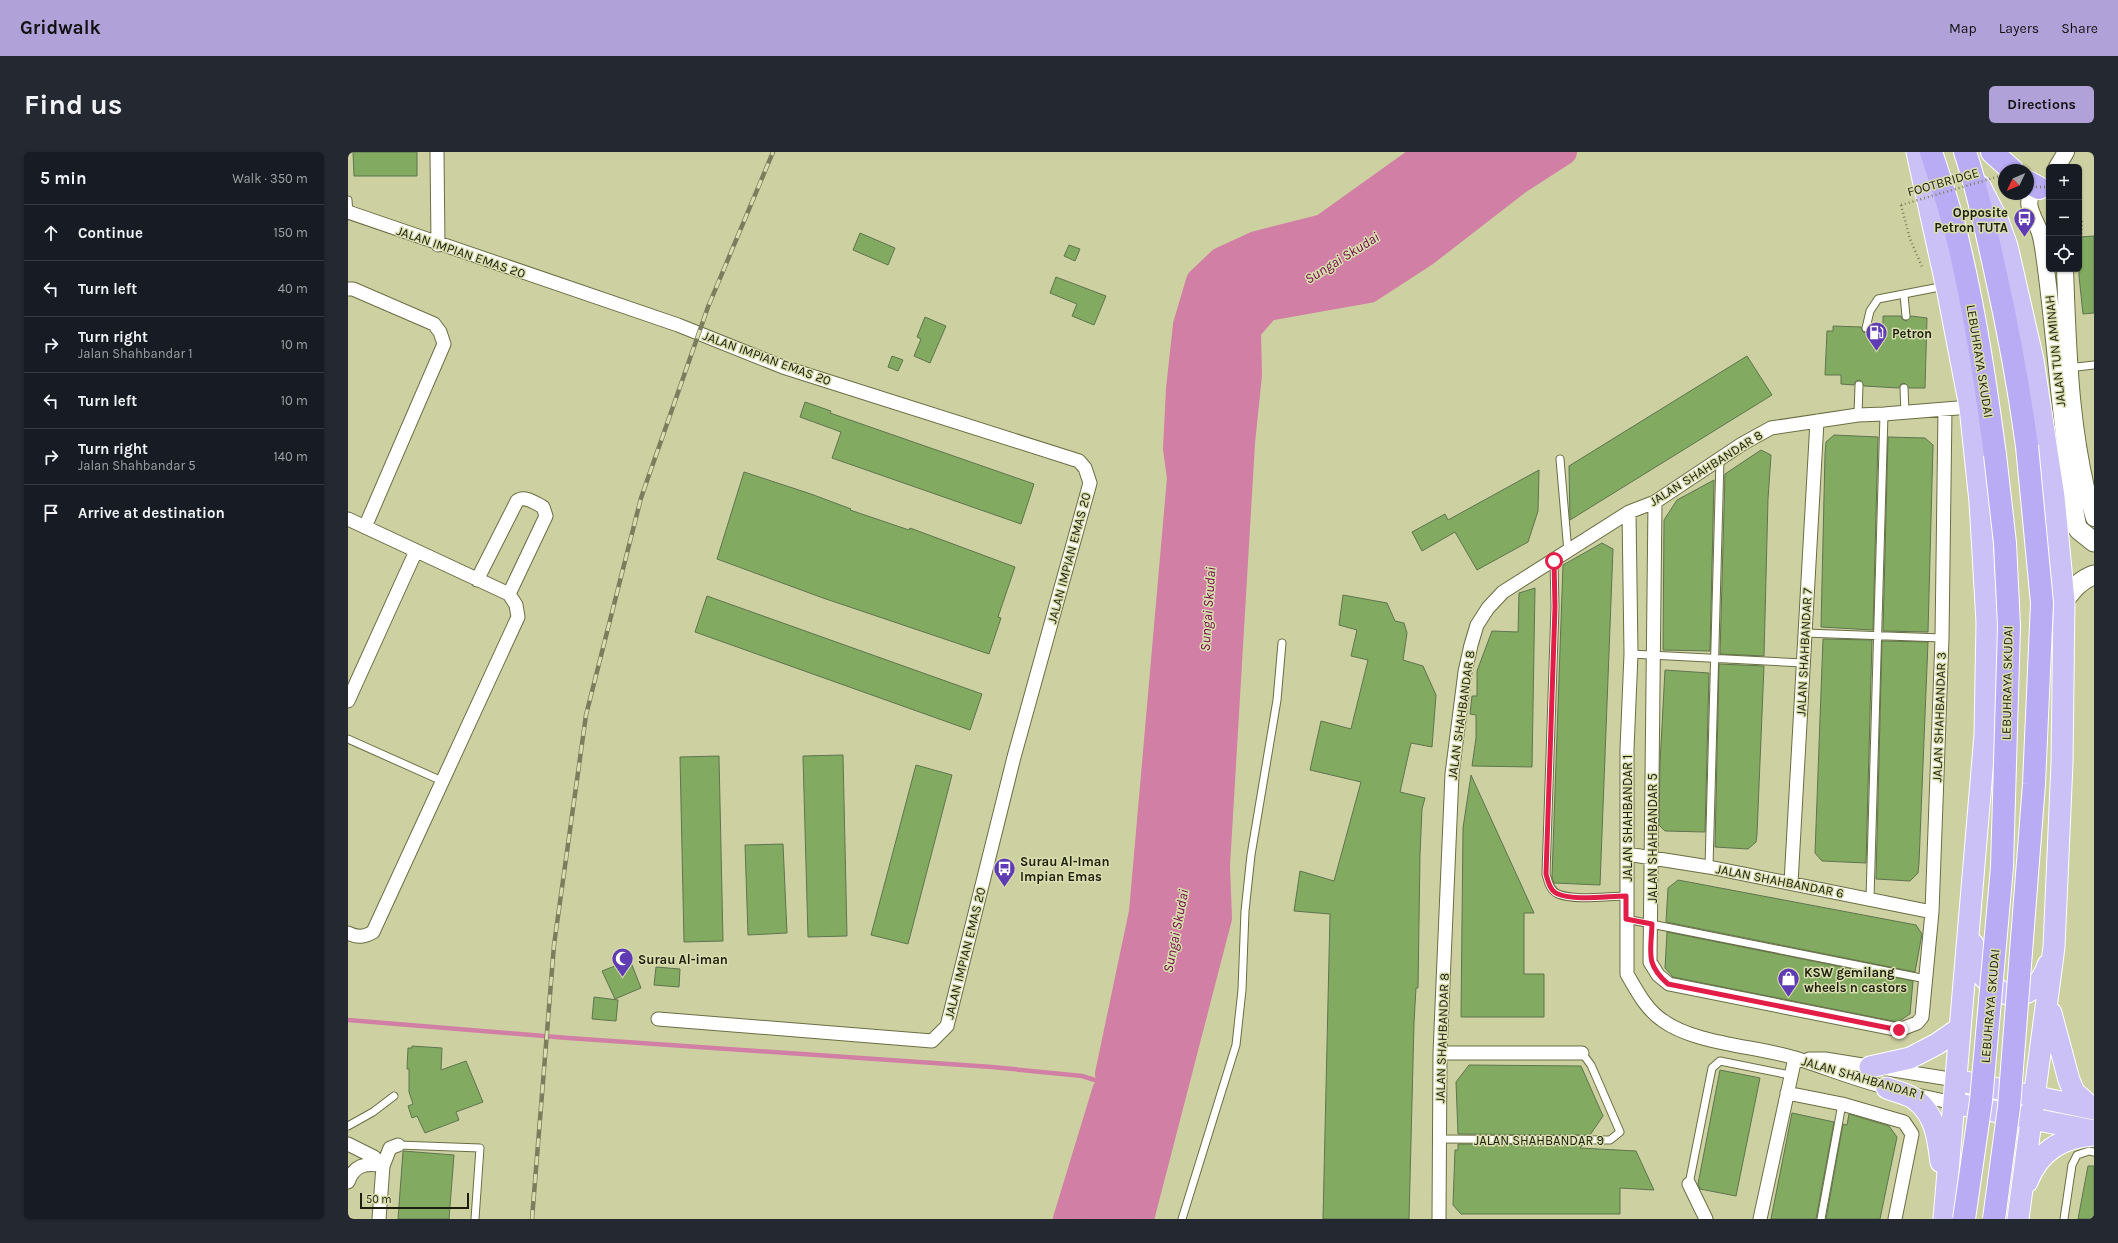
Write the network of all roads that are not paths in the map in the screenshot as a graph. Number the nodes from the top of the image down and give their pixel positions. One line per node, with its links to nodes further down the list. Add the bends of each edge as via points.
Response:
1 (437, 152): 10 (street)
2 (1917, 152): 12 (main road)
3 (1931, 152): 107 (highway, LEBUHRAYA SKUDAI, bridge, via 1956,232 1980,350 2005,543 2009,626 2002,867 1981,1101)
4 (1992, 152): 6 (highway)
5 (1968, 161): 29 (main road, via 1998,221 2007,246 2033,360); 108 (highway, LEBUHRAYA SKUDAI, bridge, via 1991,253 2020,392 2042,603 2034,784 2010,1107)
6 (1998, 165)
7 (2041, 185): 9 (street, JALAN TUN AMINAH, via 2030,197 2029,204 2031,213)
8 (348, 208): 10 (street, JALAN IMPIAN EMAS 20)
9 (2042, 223): 18 (street, JALAN TUN AMINAH, via 2042,239)
10 (438, 245): 70 (street, JALAN IMPIAN EMAS 20, via 678,325 783,367 1079,461 1090,483 1014,757 947,1026 932,1041)
11 (2065, 272): 18 (street, JALAN TUN AMINAH)
12 (1939, 287): 14 (lane); 21 (main road)
13 (348, 289): 34 (street, via 434,324 444,344)
14 (1904, 295): 15 (lane); 16 (lane, via 1878,299 1870,311)
15 (1906, 316)
16 (1866, 328)
17 (2094, 365): 18 (lane)
18 (2062, 368): 32 (street, JALAN TUN AMINAH); 35 (street, JALAN TUN AMINAH, via 2072,497)
19 (1859, 385): 25 (lane)
20 (1904, 388): 23 (lane)
21 (1970, 407): 22 (street, JALAN SHAHBANDAR 8); 63 (main road, via 1980,502 1987,622 1985,735)
22 (1945, 409): 23 (street, JALAN SHAHBANDAR 8); 47 (street, JALAN SHAHBANDAR 3)
23 (1905, 412): 24 (street, JALAN SHAHBANDAR 8)
24 (1884, 414): 25 (street, JALAN SHAHBANDAR 8); 46 (lane)
25 (1858, 415): 26 (street, JALAN SHAHBANDAR 8)
26 (1817, 420): 28 (street, JALAN SHAHBANDAR 8, via 1770,428); 45 (street, JALAN SHAHBANDAR 7)
27 (1560, 459): 38 (lane)
28 (1720, 459): 30 (street, JALAN SHAHBANDAR 8); 51 (lane)
29 (2054, 496): 35 (main road); 44 (main road)
30 (1655, 502): 31 (street, JALAN SHAHBANDAR 8); 50 (street, JALAN SHAHBANDAR 5)
31 (1629, 512): 38 (street, JALAN SHAHBANDAR 8); 49 (street, JALAN SHAHBANDAR 1)
32 (2094, 518)
33 (348, 519): 34 (street)
34 (365, 527): 37 (street)
35 (2079, 530): 36 (main road); 39 (main road, via 2088,552)
36 (2094, 542)
37 (416, 551): 42 (street); 53 (street)
38 (1568, 552): 40 (street, JALAN SHAHBANDAR 8)
39 (2094, 557)
40 (1554, 561): 60 (lane, via 1554,644 1546,874 1550,886 1557,894 1577,897); 73 (street, JALAN SHAHBANDAR 8, via 1503,592 1477,625 1471,645 1452,774)
41 (2094, 575): 44 (main road, via 2077,585)
42 (478, 580): 43 (street); 43 (street, via 517,501 526,498 543,507 546,516)
43 (509, 594): 55 (street, via 516,605 518,617)
44 (2064, 601): 67 (main road, via 2062,763)
45 (1805, 633): 46 (lane); 52 (street, JALAN SHAHBANDAR 7)
46 (1878, 637): 47 (lane); 61 (lane)
47 (1942, 638): 62 (street, JALAN SHAHBANDAR 3)
48 (1282, 643): 101 (lane, via 1277,700 1251,855 1236,1045)
49 (1631, 654): 50 (lane); 56 (street, JALAN SHAHBANDAR 1, via 1627,749)
50 (1654, 656): 51 (lane); 57 (street, JALAN SHAHBANDAR 5)
51 (1714, 659): 52 (lane); 58 (lane)
52 (1804, 663): 59 (street, JALAN SHAHBANDAR 7)
53 (348, 702)
54 (348, 739): 55 (lane)
55 (442, 781): 66 (street, via 373,932 364,937)
56 (1627, 854): 57 (street, JALAN SHAHBANDAR 6); 60 (street, JALAN SHAHBANDAR 1)
57 (1651, 857): 58 (street, JALAN SHAHBANDAR 6); 65 (street, JALAN SHAHBANDAR 5)
58 (1709, 867): 59 (street, JALAN SHAHBANDAR 6)
59 (1792, 883): 61 (street, JALAN SHAHBANDAR 6)
60 (1626, 896): 64 (street, JALAN SHAHBANDAR 1)
61 (1870, 899): 62 (street, JALAN SHAHBANDAR 6)
62 (1932, 912): 68 (street, JALAN SHAHBANDAR 3)
63 (1970, 917): 67 (main road, via 1978,969 1994,987 2004,993 2025,994 2033,990 2045,973); 72 (main road)
64 (1626, 919): 65 (lane); 75 (street, JALAN SHAHBANDAR 1, via 1627,974 1639,995 1662,1020 1700,1037)
65 (1652, 924): 68 (lane); 71 (street, JALAN SHAHBANDAR 5, via 1650,962 1658,975 1668,984 1885,1029 1899,1030)
66 (348, 933)
67 (2054, 947): 69 (main road)
68 (1926, 979): 71 (street, JALAN SHAHBANDAR 3, via 1922,1017)
69 (2047, 997): 81 (main road); 85 (main road, via 2069,1080 2074,1092)
70 (658, 1018)
71 (1917, 1023)
72 (1960, 1028): 76 (main road, via 1910,1058); 78 (main road)
73 (1440, 1053): 74 (street, JALAN SHAHBANDAR 9); 90 (street, JALAN SHAHBANDAR 8)
74 (1582, 1053): 90 (lane, JALAN SHAHBANDAR 9, via 1591,1065 1620,1132 1616,1137 1610,1140)
75 (1795, 1058): 76 (street, JALAN SHAHBANDAR 1, via 1825,1059); 77 (street); 79 (street, JALAN SHAHBANDAR 1)
76 (1870, 1067): 78 (street, JALAN SHAHBANDAR 1)
77 (1790, 1075): 80 (street); 96 (lane, via 1720,1061 1715,1064 1712,1068)
78 (1956, 1080): 81 (main road); 83 (main road)
79 (1887, 1088): 83 (street, JALAN SHAHBANDAR 1); 98 (main road, via 1916,1100 1928,1112 1938,1136)
80 (1787, 1093): 84 (street); 104 (street)
81 (2036, 1095): 85 (main road); 86 (main road)
82 (394, 1096): 87 (lane)
83 (1954, 1103): 86 (main road); 98 (main road)
84 (1842, 1104): 105 (lane); 106 (street, via 1904,1122 1912,1134)
85 (2093, 1108)
86 (2032, 1119): 88 (main road); 97 (main road)
87 (348, 1126)
88 (2094, 1132)
89 (2094, 1135): 97 (main road, via 2080,1136 2057,1144 2040,1160 2029,1178)
90 (1440, 1139): 102 (street, JALAN SHAHBANDAR 8)
91 (348, 1144): 94 (street, via 374,1157)
92 (398, 1145): 94 (street, via 390,1148); 100 (lane, via 480,1148)
93 (2094, 1152): 110 (lane, via 2077,1155 2072,1165)
94 (383, 1166): 95 (street, via 371,1163 359,1166 351,1173); 99 (street)
95 (348, 1182)
96 (1689, 1184): 103 (street)
97 (2022, 1197): 109 (main road)
98 (1945, 1213)
99 (379, 1219)
100 (475, 1219)
101 (1182, 1219)
102 (1439, 1219)
103 (1706, 1219)
104 (1760, 1219)
105 (1821, 1219)
106 (1895, 1219)
107 (1964, 1219)
108 (1994, 1219)
109 (2018, 1219)
110 (2064, 1219)

